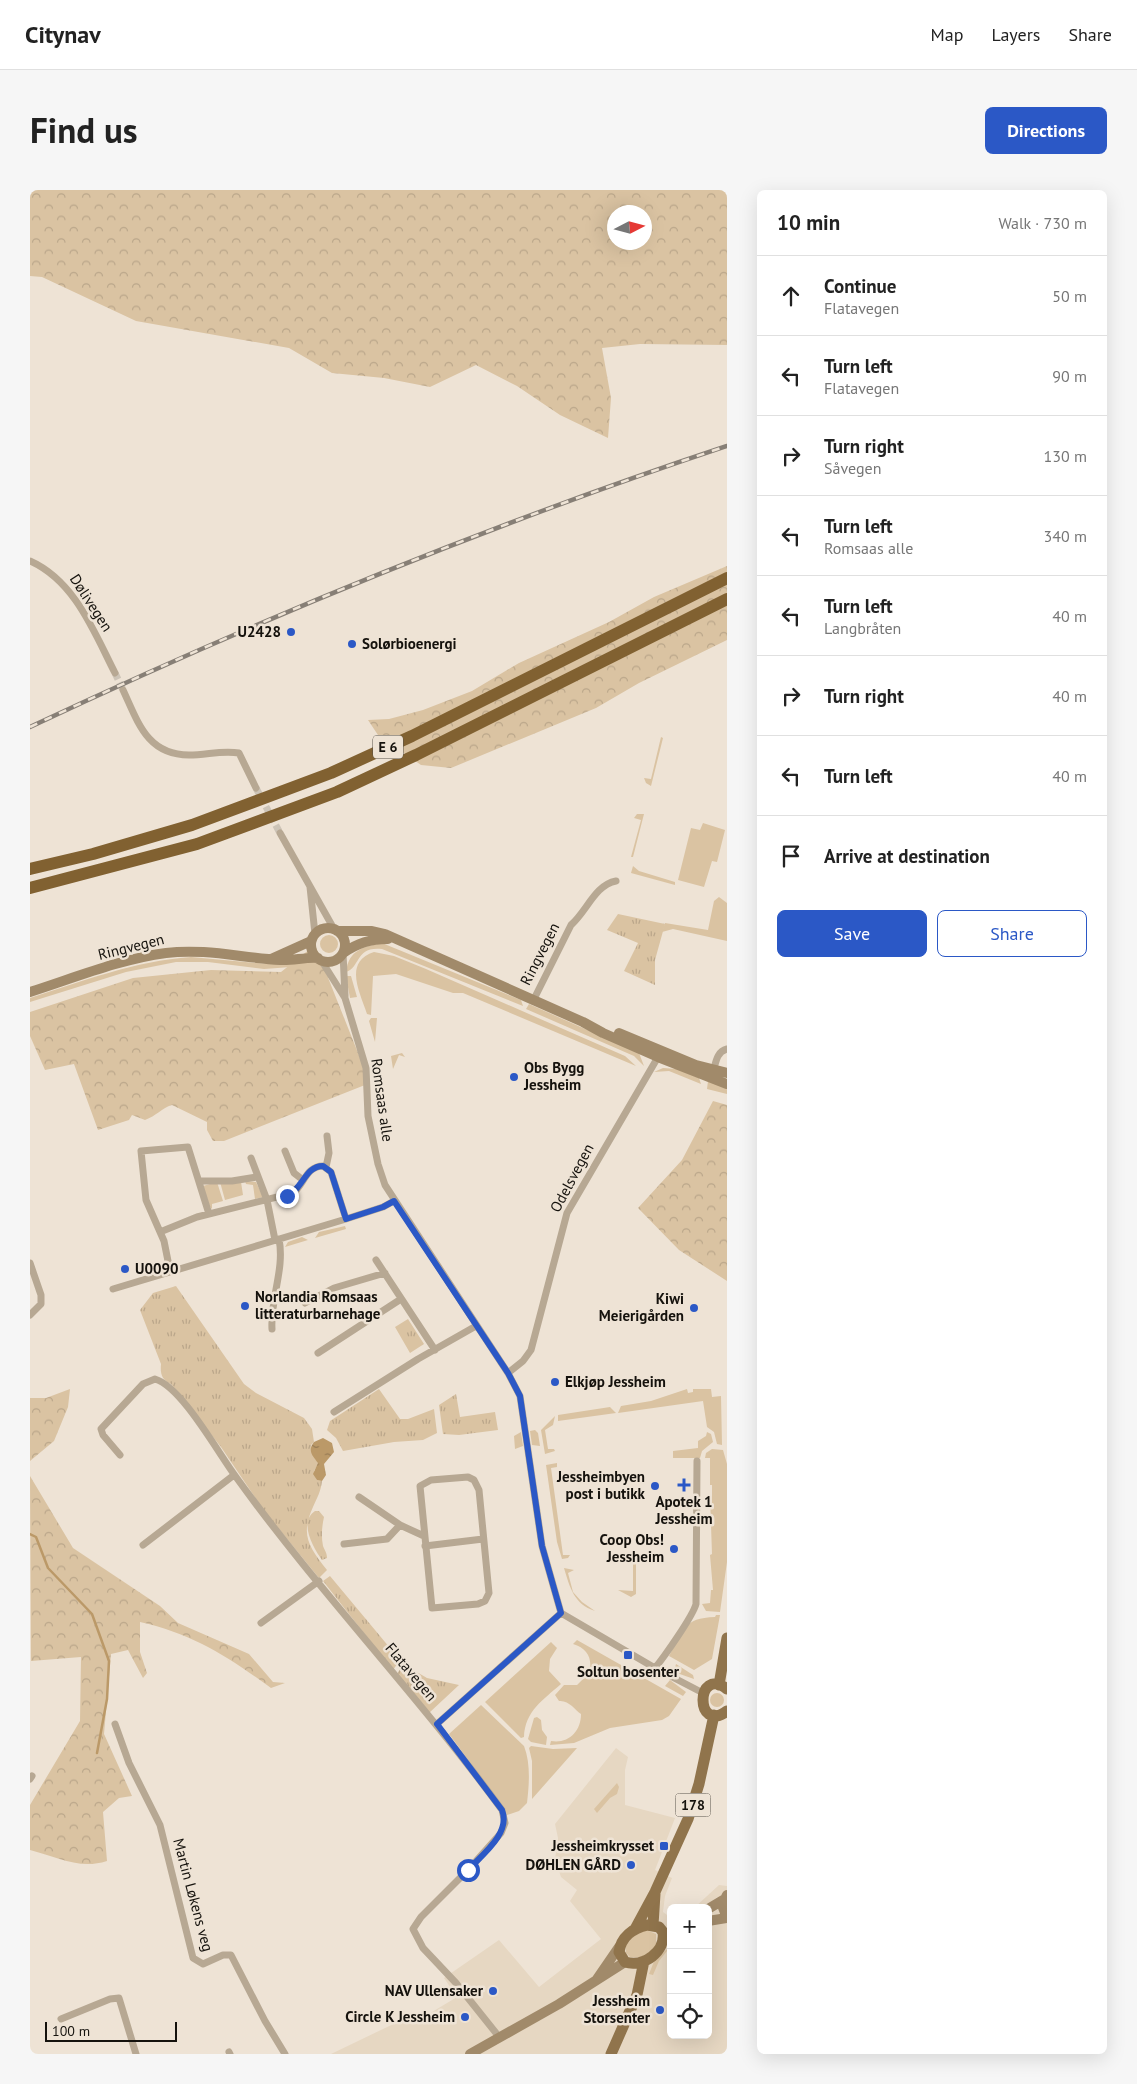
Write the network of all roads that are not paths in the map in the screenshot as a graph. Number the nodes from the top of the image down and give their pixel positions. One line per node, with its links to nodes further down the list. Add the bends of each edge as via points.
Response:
1 (30, 561): 4 (street, Dølivegen, via 57,578 73,597)
2 (727, 578): 8 (highway, E 6, via 412,736 331,773 192,825)
3 (727, 599): 11 (highway, E 6, via 337,792 197,844)
4 (115, 673)
5 (123, 690): 6 (street, via 143,733 155,745 167,752 189,755 225,750 239,753)
6 (256, 788)
7 (280, 833): 10 (street)
8 (30, 869)
9 (616, 881): 20 (street, Ringvegen, via 602,886 571,925)
10 (310, 886): 12 (street); 13 (street)
11 (30, 888)
12 (336, 930): 13 (main road, via 324,928); 14 (main road, Ringvegen, via 372,931); 15 (main road, via 344,941)
13 (313, 937): 16 (main road); 17 (main road, via 313,952)
14 (397, 939): 15 (main road, Ringvegen, via 370,940); 20 (main road, Ringvegen)
15 (343, 953): 17 (main road, via 333,961); 19 (street, Romsaas alle)
16 (272, 959): 17 (main road, Ringvegen); 18 (main road, Ringvegen, via 210,952 166,953 121,963)
17 (320, 959): 19 (street, Romsaas alle)
18 (30, 992)
19 (345, 998): 35 (street, Romsaas alle, via 366,1068 368,1116 378,1164)
20 (533, 1001): 21 (main road, Ringvegen)
21 (583, 1022): 23 (main road, Ringvegen); 25 (main road, Ringvegen, via 605,1027)
22 (727, 1049): 25 (street, via 718,1055)
23 (658, 1057): 25 (main road, Ringvegen); 52 (street, Odelsvegen, via 567,1213 530,1350 523,1361)
24 (727, 1073): 25 (main road, Ringvegen)
25 (713, 1074): 26 (main road, Ringvegen)
26 (727, 1084)
27 (327, 1136): 30 (street, via 329,1153)
28 (285, 1151): 32 (street, via 294,1173)
29 (251, 1158): 31 (street)
30 (326, 1167): 32 (street, via 318,1166); 37 (street, via 331,1172)
31 (257, 1177): 33 (street); 34 (street)
32 (303, 1180): 34 (street, via 293,1194)
33 (199, 1181): 36 (street); 38 (street, via 188,1147 140,1152 146,1200)
34 (268, 1200): 36 (street); 39 (street)
35 (394, 1201): 37 (street); 48 (street, Romsaas alle)
36 (209, 1214): 38 (street)
37 (346, 1219): 39 (street)
38 (160, 1232): 42 (street)
39 (277, 1240): 42 (street); 49 (street, via 282,1255 271,1317)
40 (376, 1260): 43 (street)
41 (30, 1263): 47 (street, via 41,1304)
42 (170, 1271): 44 (street)
43 (384, 1273): 45 (street); 46 (street, via 334,1288)
44 (113, 1289)
45 (401, 1298): 50 (street); 51 (street)
46 (305, 1303)
47 (30, 1315)
48 (476, 1326): 50 (street); 52 (street, Romsaas alle)
49 (272, 1329)
50 (435, 1350): 53 (street)
51 (318, 1353)
52 (508, 1373): 65 (street, Romsaas alle, via 520,1396 542,1546)
53 (334, 1412)
54 (120, 1455): 56 (street, Flatavegen, via 101,1429 143,1384 156,1379 174,1391)
55 (697, 1461): 68 (street, via 694,1614 685,1622)
56 (234, 1475): 62 (street); 64 (street, Flatavegen)
57 (359, 1497): 58 (street)
58 (400, 1525): 59 (street); 61 (street, via 387,1539)
59 (424, 1536): 60 (street, via 420,1486 431,1480 468,1477 474,1480 478,1490); 63 (street)
60 (484, 1539): 63 (street); 63 (street, via 489,1593 478,1604 432,1608)
61 (344, 1544)
62 (143, 1545)
63 (425, 1546)
64 (319, 1581): 66 (street); 74 (street, Flatavegen)
65 (561, 1613): 68 (street); 74 (street)
66 (261, 1623)
67 (727, 1638): 69 (main road)
68 (655, 1668): 70 (street)
69 (723, 1687): 70 (main road, via 709,1686)
70 (703, 1693): 72 (main road, via 702,1705)
71 (727, 1711): 72 (main road)
72 (714, 1715): 75 (main road, 178, via 694,1803)
73 (115, 1724): 90 (street, Martin Løkens veg, via 129,1763 160,1825 193,1958 203,1964 231,1955)
74 (437, 1724): 88 (street, Flatavegen, via 502,1810 505,1823 501,1833 413,1929 423,1948)
75 (655, 1892): 80 (main road, 178); 81 (main road, 178)
76 (725, 1897): 77 (main road); 78 (main road, via 722,1910)
77 (712, 1906)
78 (727, 1918): 79 (main road)
79 (712, 1920)
80 (635, 1929): 81 (main road); 83 (main road, 178)
81 (662, 1929): 82 (main road, 178)
82 (666, 1944): 84 (main road, 178)
83 (619, 1947): 85 (main road, via 620,1957); 86 (main road)
84 (644, 1960): 85 (main road, via 634,1964); 92 (main road, via 637,1995)
85 (625, 1962): 86 (main road)
86 (596, 1982): 88 (main road)
87 (61, 2019): 89 (street, via 119,1998)
88 (500, 2038): 91 (main road)
89 (136, 2054)
90 (285, 2054)
91 (470, 2054)
92 (611, 2054)

